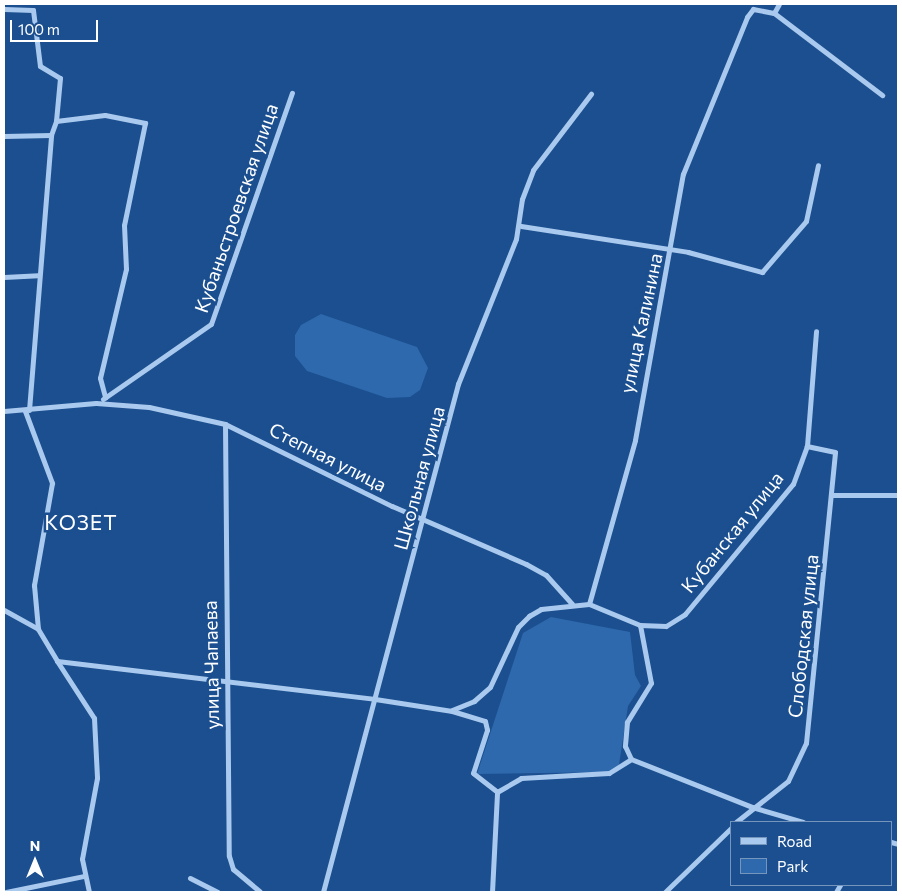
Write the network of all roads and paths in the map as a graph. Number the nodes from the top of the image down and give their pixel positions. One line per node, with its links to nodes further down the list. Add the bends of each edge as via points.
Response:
1 (779, 4): 3 (street)
2 (4, 9): 7 (street, via 33,10 40,66 60,78)
3 (774, 13): 6 (street); 12 (street, улица Калинина, via 753,9 683,174)
4 (292, 93): 16 (street, Кубаньстроевская улица, via 211,324)
5 (591, 94): 11 (street, Школьная улица, via 533,170 522,199)
6 (882, 95)
7 (56, 121): 8 (street); 16 (street, via 105,115 145,123 124,225 126,268 100,378)
8 (51, 135): 9 (street); 13 (street)
9 (4, 136)
10 (818, 165): 12 (street, via 806,221 798,226 770,268 750,272)
11 (521, 226): 12 (street); 24 (street, Школьная улица, via 458,384)
12 (672, 250): 26 (street, улица Калинина, via 650,340 635,440)
13 (38, 275): 14 (street); 18 (street)
14 (4, 277)
15 (816, 331): 21 (street, Кубанская улица)
16 (105, 398): 17 (street, Кубаньстроевская улица)
17 (96, 403): 18 (street); 20 (street, Степная улица, via 149,407)
18 (27, 410): 19 (street); 29 (street, via 52,483 34,585)
19 (4, 411)
20 (225, 424): 24 (street, Степная улица); 31 (street, улица Чапаева)
21 (807, 446): 23 (street, Слободская улица, via 835,452); 28 (street, Кубанская улица, via 794,484 685,614 666,626)
22 (898, 495): 23 (street)
23 (833, 496): 36 (street, Слободская улица, via 806,743 788,781)
24 (424, 521): 25 (street, Степная улица, via 546,574); 32 (street, Школьная улица)
25 (572, 604): 26 (street); 33 (street, via 541,609 529,616 518,627 490,687 474,701)
26 (589, 604): 28 (street)
27 (4, 610): 29 (street)
28 (640, 625): 34 (street, via 651,683 627,722 625,746)
29 (38, 629): 30 (street)
30 (58, 661): 31 (street); 40 (street, via 94,718 97,778 82,859)
31 (227, 678): 32 (street); 45 (street, улица Чапаева, via 229,856 233,869)
32 (375, 699): 33 (street); 46 (street, Школьная улица)
33 (452, 711): 35 (street, via 487,725 473,773)
34 (631, 759): 35 (street, via 613,772 521,778); 36 (street)
35 (497, 792): 47 (street)
36 (752, 807): 37 (street, Слободская улица); 38 (street)
37 (737, 821)
38 (800, 821)
39 (730, 829): 48 (street)
40 (84, 876): 42 (street); 43 (street)
41 (190, 878): 44 (street)
42 (6, 892)
43 (89, 892)
44 (218, 892)
45 (260, 892)
46 (323, 892)
47 (492, 892)
48 (664, 892)

